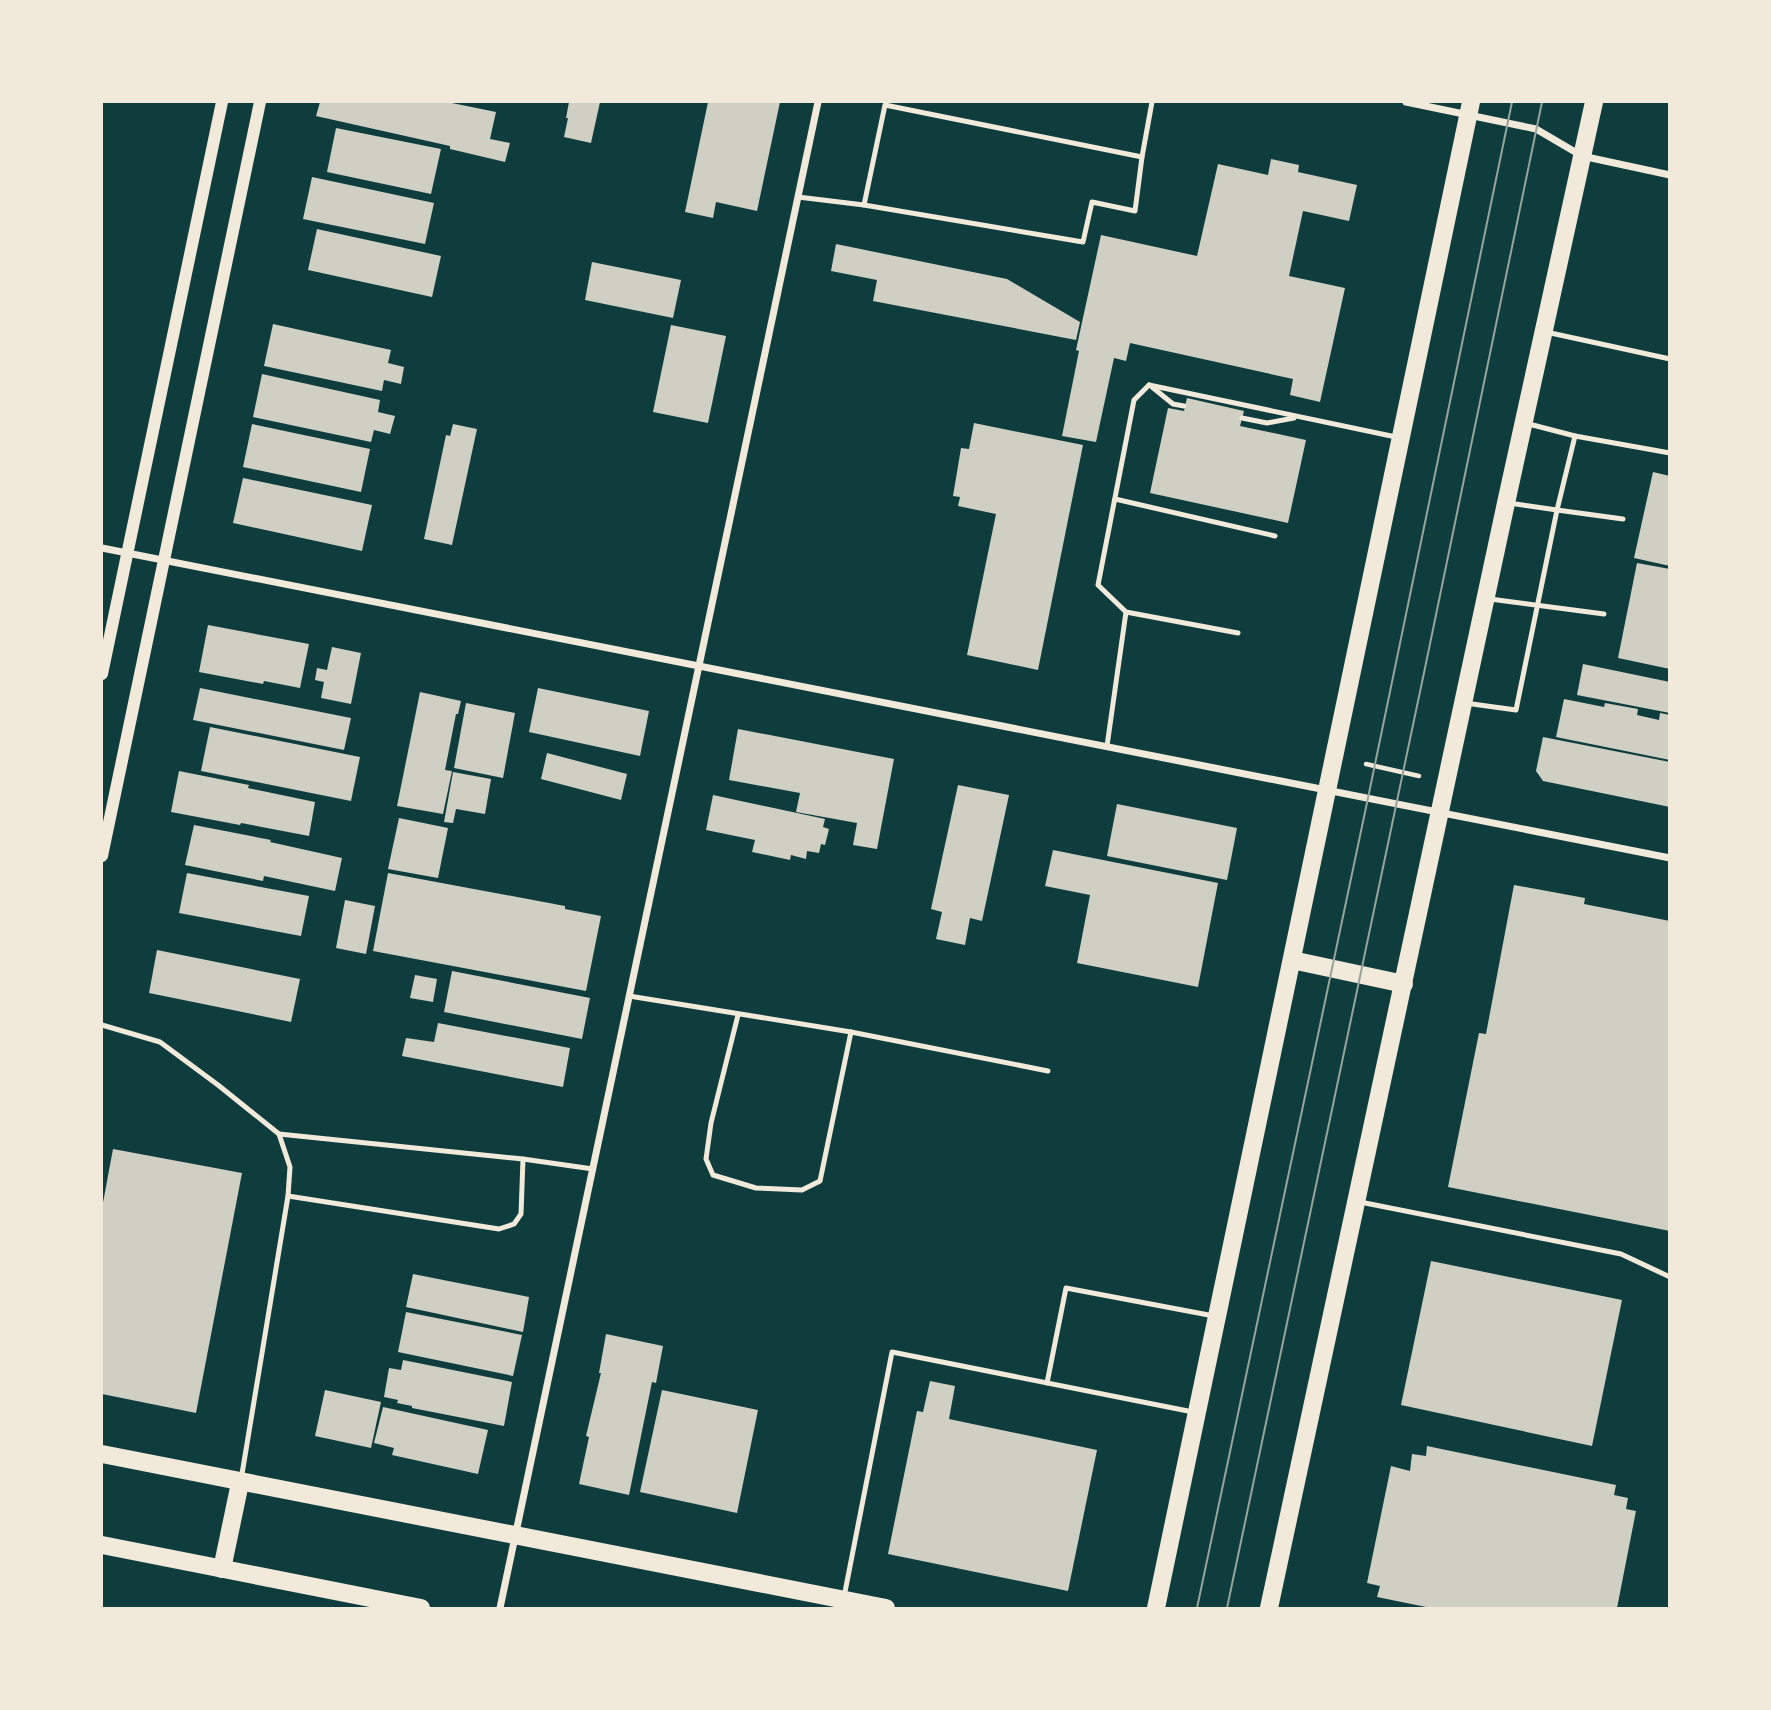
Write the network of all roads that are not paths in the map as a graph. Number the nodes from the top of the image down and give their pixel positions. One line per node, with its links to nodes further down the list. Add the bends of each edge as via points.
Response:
1 (222, 102): 29 (street)
2 (260, 102): 30 (street)
3 (818, 102): 11 (street)
4 (1152, 102): 9 (lane)
5 (1406, 102): 7 (street)
6 (1594, 102): 8 (main road)
7 (1470, 108): 8 (street, via 1536,129); 21 (main road)
8 (1582, 156): 10 (street); 13 (main road)
9 (1142, 157): 12 (lane, via 1135,211 1092,202 1083,242); 12 (lane, via 886,105)
10 (1670, 175)
11 (798, 197): 12 (lane); 36 (street)
12 (864, 205)
13 (1544, 331): 14 (lane); 19 (main road)
14 (1670, 359)
15 (1149, 385): 16 (lane, via 1173,404); 17 (lane); 23 (lane, via 1135,400)
16 (1184, 406)
17 (1298, 417): 18 (lane, via 1267,424); 21 (lane)
18 (1242, 418)
19 (1523, 422): 20 (lane); 24 (main road)
20 (1575, 436): 22 (lane); 25 (lane)
21 (1401, 438): 40 (main road)
22 (1670, 453)
23 (1115, 499): 27 (lane); 33 (lane, via 1098,585)
24 (1506, 503): 25 (lane); 31 (main road)
25 (1558, 510): 26 (lane); 32 (lane)
26 (1622, 519)
27 (1275, 536)
28 (102, 548): 29 (street)
29 (127, 553): 30 (street); 37 (street)
30 (164, 560): 36 (street); 42 (street)
31 (1486, 598): 32 (lane); 38 (main road)
32 (1536, 605): 34 (lane); 38 (lane, via 1516,710)
33 (1126, 612): 35 (lane); 39 (lane)
34 (1604, 614)
35 (1238, 633)
36 (699, 665): 39 (street); 46 (street)
37 (102, 674)
38 (1464, 703): 41 (main road)
39 (1107, 746): 40 (street)
40 (1327, 790): 41 (street); 44 (main road)
41 (1440, 813): 43 (street); 45 (main road)
42 (102, 856)
43 (1670, 858)
44 (1292, 960): 45 (main road); 57 (main road)
45 (1404, 984): 55 (main road)
46 (629, 996): 47 (lane); 53 (street)
47 (738, 1015): 49 (lane); 49 (lane, via 706,1159 713,1175 756,1188 802,1189 820,1181)
48 (102, 1026): 51 (lane, via 160,1042)
49 (851, 1032): 50 (lane)
50 (1048, 1071)
51 (279, 1135): 52 (lane); 54 (lane, via 290,1167)
52 (523, 1159): 53 (lane); 54 (lane, via 521,1214 514,1224 499,1229)
53 (593, 1169): 62 (street)
54 (288, 1196): 61 (lane)
55 (1357, 1201): 56 (lane, via 1621,1254); 71 (main road)
56 (1670, 1277)
57 (1217, 1317): 58 (lane, via 1066,1287); 59 (main road)
58 (1047, 1383): 59 (lane); 65 (lane, via 892,1352)
59 (1197, 1413): 70 (main road)
60 (102, 1454): 61 (main road)
61 (240, 1483): 62 (main road); 64 (main road)
62 (516, 1536): 65 (main road); 68 (street)
63 (102, 1545): 64 (main road)
64 (222, 1569): 67 (main road)
65 (844, 1600): 66 (main road)
66 (864, 1606): 69 (main road)
67 (421, 1608)
68 (500, 1608)
69 (886, 1608)
70 (1156, 1608)
71 (1270, 1608)

